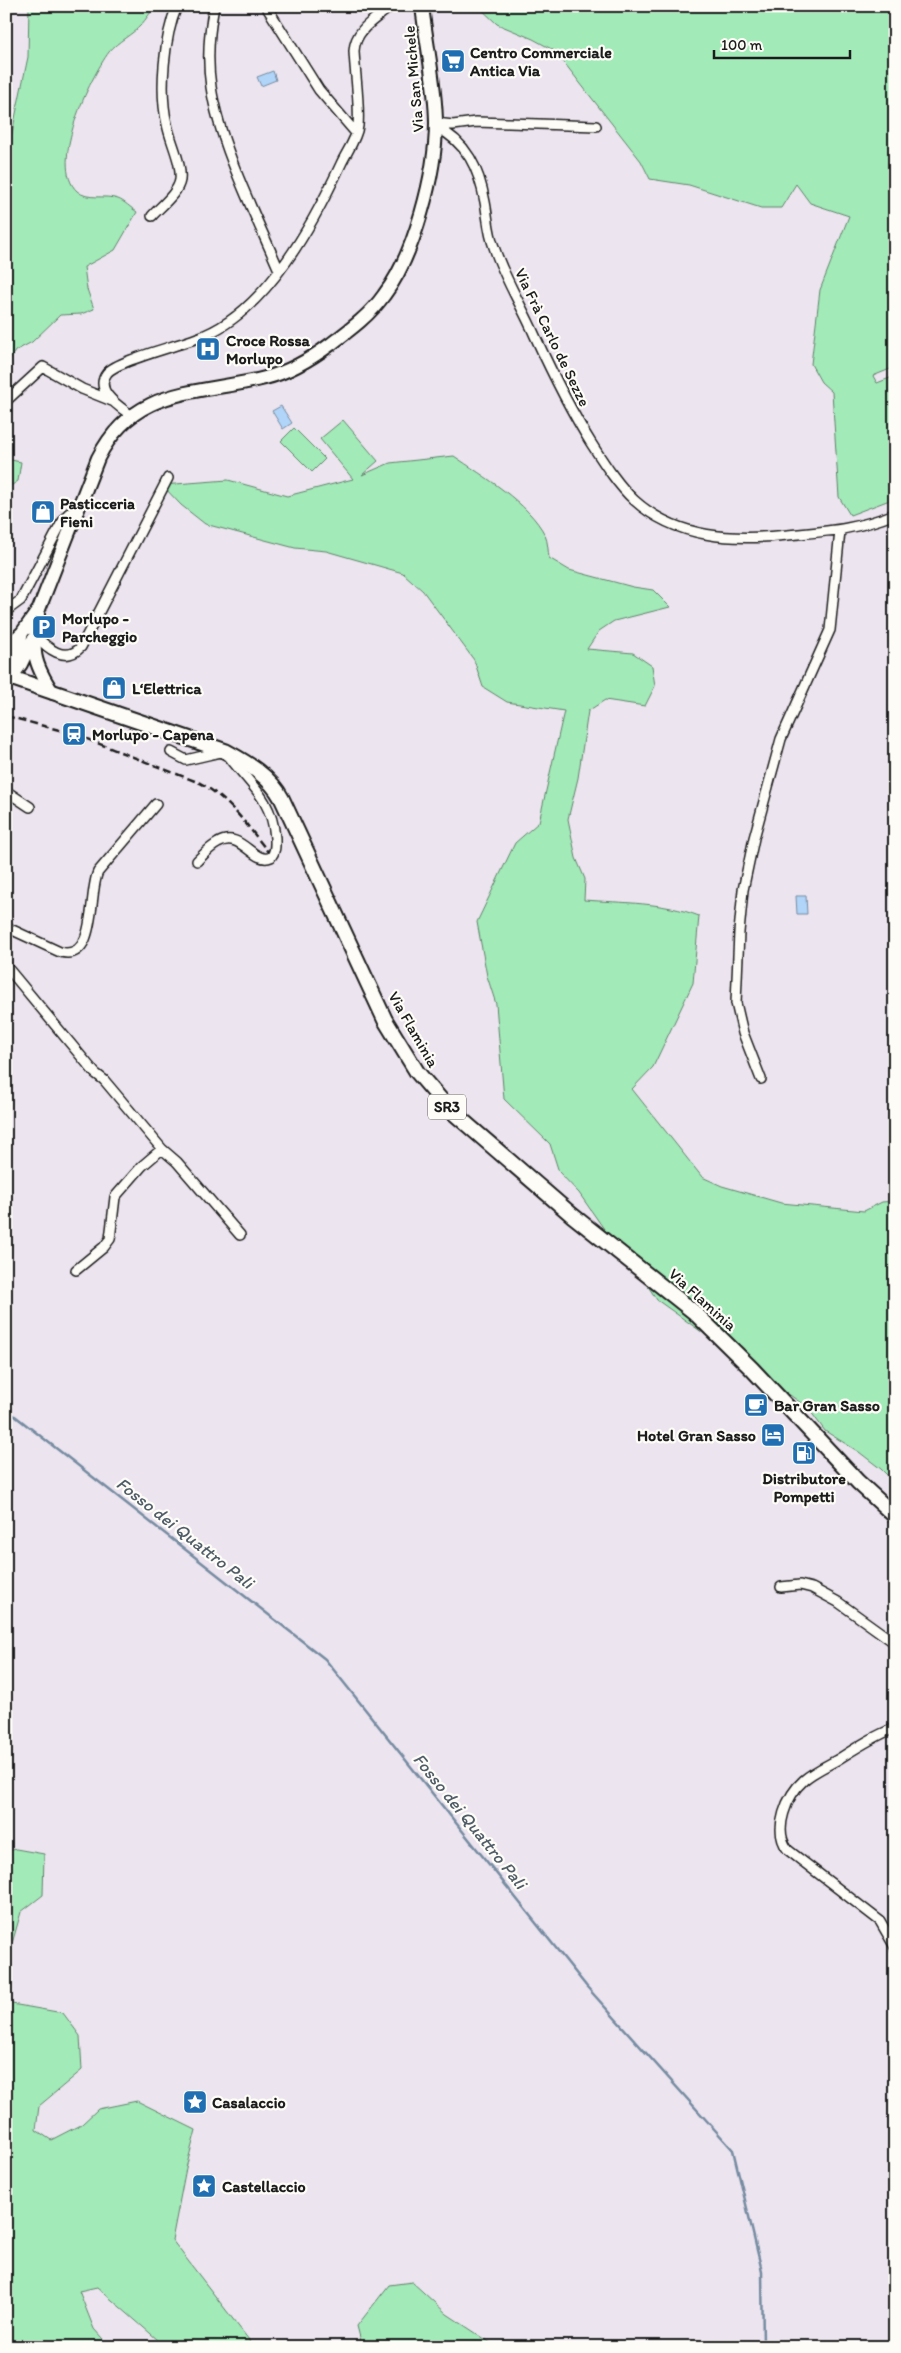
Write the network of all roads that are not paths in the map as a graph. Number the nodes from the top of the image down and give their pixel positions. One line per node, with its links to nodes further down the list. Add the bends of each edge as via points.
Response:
1 (177, 6): 9 (street, via 168,39 163,100 180,179 175,191)
2 (214, 6): 10 (street, via 209,60 213,101 234,162)
3 (266, 6): 8 (street, via 319,90)
4 (391, 6): 8 (street, via 364,28 355,41)
5 (422, 6): 6 (main road, Via San Michele)
6 (436, 125): 7 (street, via 476,122); 13 (main road, Via San Michele, via 429,177 408,252 388,290 364,318 320,352 285,372 182,393); 17 (street, Via Frà Carlo de Sezze, via 456,139 469,156 483,192 494,249 553,378 600,457 633,499 666,520 722,538)
7 (596, 126)
8 (356, 133): 10 (street, via 319,211)
9 (152, 216)
10 (279, 270): 12 (street, via 252,304 226,325 108,371 104,387)
11 (6, 401): 12 (street, via 43,367)
12 (114, 402): 13 (street)
13 (132, 416): 15 (main road, Via San Michele, via 105,446)
14 (168, 478): 21 (street, via 82,647 72,654 60,654 47,648)
15 (80, 505): 18 (main road, Via San Michele); 19 (street, via 61,524 21,600)
16 (895, 514): 17 (street, Via Frà Carlo de Sezze)
17 (840, 531): 33 (street, via 830,630 781,739 743,890 736,1002 741,1028)
18 (39, 609): 20 (main road); 21 (main road)
19 (6, 611)
20 (22, 633): 22 (main road); 23 (main road)
21 (35, 635): 23 (main road, via 21,664); 24 (main road, via 35,660)
22 (6, 647)
23 (8, 677): 24 (main road, Via Flaminia / SR3)
24 (53, 693): 25 (main road, Via Flaminia / SR3)
25 (225, 751): 26 (street, via 186,760); 30 (street, via 266,801 272,817 275,852 264,858 228,839 216,844); 37 (main road, Via Flaminia / SR3, via 262,774 280,794 385,1020 417,1072 440,1100 572,1215 694,1312)
26 (171, 752)
27 (6, 791): 29 (street)
28 (156, 804): 31 (street, via 98,872 93,884 88,931 84,943 76,950 68,954 60,952)
29 (30, 807)
30 (197, 861)
31 (6, 927)
32 (6, 966): 34 (street)
33 (761, 1079)
34 (162, 1149): 35 (street); 36 (street, via 115,1197 110,1239)
35 (240, 1235)
36 (76, 1270)
37 (895, 1516)
38 (781, 1587): 39 (street, via 800,1585 812,1588 838,1602)
39 (895, 1643)
40 (895, 1728): 41 (street, via 802,1781 789,1802 781,1830 788,1850 880,1921)
41 (895, 1947)

